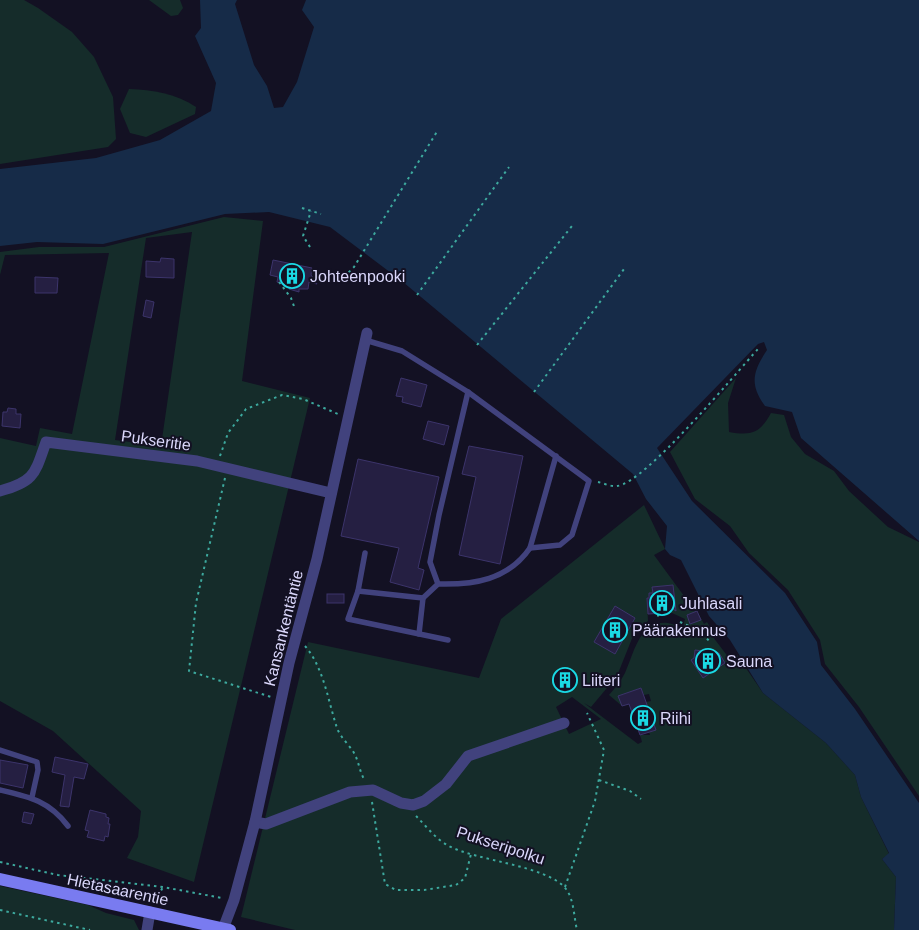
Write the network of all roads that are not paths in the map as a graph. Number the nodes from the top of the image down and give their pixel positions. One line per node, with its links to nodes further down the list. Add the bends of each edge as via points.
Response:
1 (366, 336): 2 (lane, via 402,351); 5 (street, Kansankentäntie)
2 (468, 392): 3 (lane); 8 (lane, via 430,562)
3 (556, 456): 6 (lane); 6 (lane, via 589,481 572,535 560,545)
4 (0, 491): 5 (street, Pukseritie, via 20,486 35,472 46,442 207,464)
5 (331, 493): 17 (street, Kansankentäntie)
6 (530, 548): 8 (lane, via 522,560 490,579 466,585)
7 (365, 553): 9 (lane)
8 (438, 584): 10 (lane)
9 (358, 592): 10 (lane); 11 (lane, via 348,619)
10 (424, 598): 11 (lane)
11 (418, 634): 12 (lane)
12 (448, 640)
13 (564, 723): 17 (street, via 468,756 446,784 424,801 413,805 374,790 350,792 266,824)
14 (0, 750): 16 (lane, via 37,762)
15 (0, 790): 16 (lane)
16 (32, 797): 18 (lane, via 57,811)
17 (255, 822): 21 (street, Kansankentäntie)
18 (68, 826)
19 (0, 879): 20 (street, Hietasaarentie)
20 (150, 912): 21 (street, Hietasaarentie); 22 (street)
21 (226, 929)
22 (147, 930)

